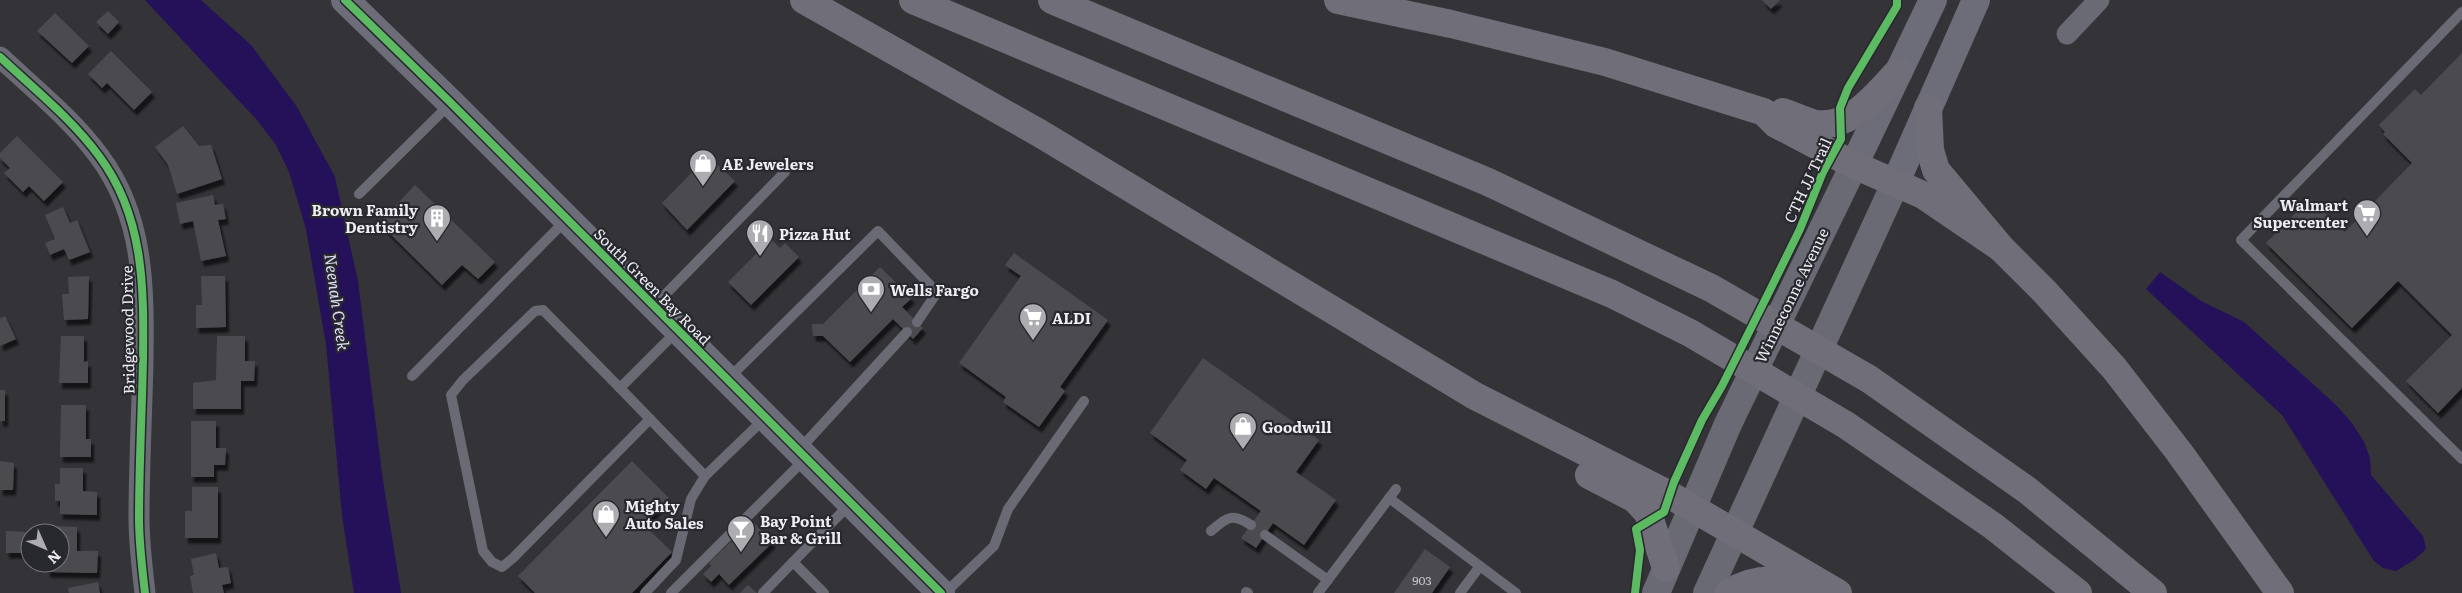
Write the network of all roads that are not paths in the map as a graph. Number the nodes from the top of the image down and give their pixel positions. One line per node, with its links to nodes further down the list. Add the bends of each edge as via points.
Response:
1 (345, 0): 13 (main road, South Green Bay Road)
2 (804, 0): 29 (highway, via 1040,134)
3 (912, 0): 63 (highway, via 1612,294 1690,333 1846,425 1993,526)
4 (1052, 0): 64 (highway, via 1488,182 1711,288 1868,379 2027,490)
5 (1338, 0): 15 (highway, via 1604,62)
6 (1933, 0): 12 (main road, Winneconne Avenue)
7 (1976, 0): 14 (main road)
8 (2099, 0): 10 (street)
9 (2462, 12): 34 (lane, via 2241,240)
10 (2067, 34)
11 (0, 57): 48 (street, Bridgewood Drive, via 100,156 131,219 142,278 139,519)
12 (1899, 71): 15 (highway, via 1860,111 1841,122 1813,123 1780,111); 16 (main road, Winneconne Avenue)
13 (451, 102): 19 (lane); 20 (main road, South Green Bay Road)
14 (1928, 108): 18 (main road); 21 (highway, via 1930,150 1936,170)
15 (1764, 112): 16 (highway, via 1776,124)
16 (1854, 165): 18 (highway); 39 (main road, Winneconne Avenue, via 1728,424)
17 (785, 172): 22 (lane)
18 (1895, 184): 21 (highway, via 1923,195); 42 (main road)
19 (359, 194)
20 (567, 219): 22 (main road, South Green Bay Road); 26 (lane)
21 (2001, 248): 65 (highway, via 2114,368)
22 (653, 306): 24 (main road, South Green Bay Road)
23 (917, 322): 27 (lane, via 934,297 931,286 878,231)
24 (677, 331): 27 (main road, South Green Bay Road); 28 (lane)
25 (907, 332): 33 (lane)
26 (412, 376)
27 (727, 380): 31 (main road, South Green Bay Road)
28 (620, 388): 32 (lane); 32 (lane, via 543,310 535,311 451,395 483,551 492,562 502,567 513,558)
29 (1475, 396): 39 (highway, via 1670,495); 46 (highway, via 1501,428 1635,499 1652,520)
30 (1084, 401): 54 (lane, via 1008,509 994,546)
31 (765, 418): 33 (main road, South Green Bay Road); 35 (lane)
32 (650, 420): 35 (lane)
33 (802, 455): 38 (main road, South Green Bay Road); 50 (lane)
34 (2462, 459)
35 (705, 476): 49 (lane, via 691,499 676,560)
36 (1396, 489): 37 (lane)
37 (1389, 498): 45 (lane); 47 (lane)
38 (851, 503): 44 (lane); 53 (main road, South Green Bay Road)
39 (1691, 510): 42 (highway); 46 (main road, Winneconne Avenue)
40 (1251, 525): 41 (lane, via 1236,517 1228,518)
41 (1211, 531)
42 (1735, 532): 59 (main road); 62 (highway)
43 (1265, 535): 47 (lane)
44 (793, 562): 51 (lane); 52 (lane)
45 (1480, 566): 56 (lane); 57 (lane)
46 (1666, 568): 58 (main road, Winneconne Avenue)
47 (1328, 580): 55 (lane)
48 (145, 593)
49 (645, 593)
50 (671, 593)
51 (762, 593)
52 (824, 593)
53 (941, 593)
54 (945, 593)
55 (1318, 593)
56 (1460, 593)
57 (1516, 593)
58 (1656, 593)
59 (1707, 593)
60 (1729, 593): 61 (highway, via 1752,581 1775,580 1800,585)
61 (1815, 593)
62 (1838, 593)
63 (2078, 593)
64 (2153, 593)
65 (2280, 593)

